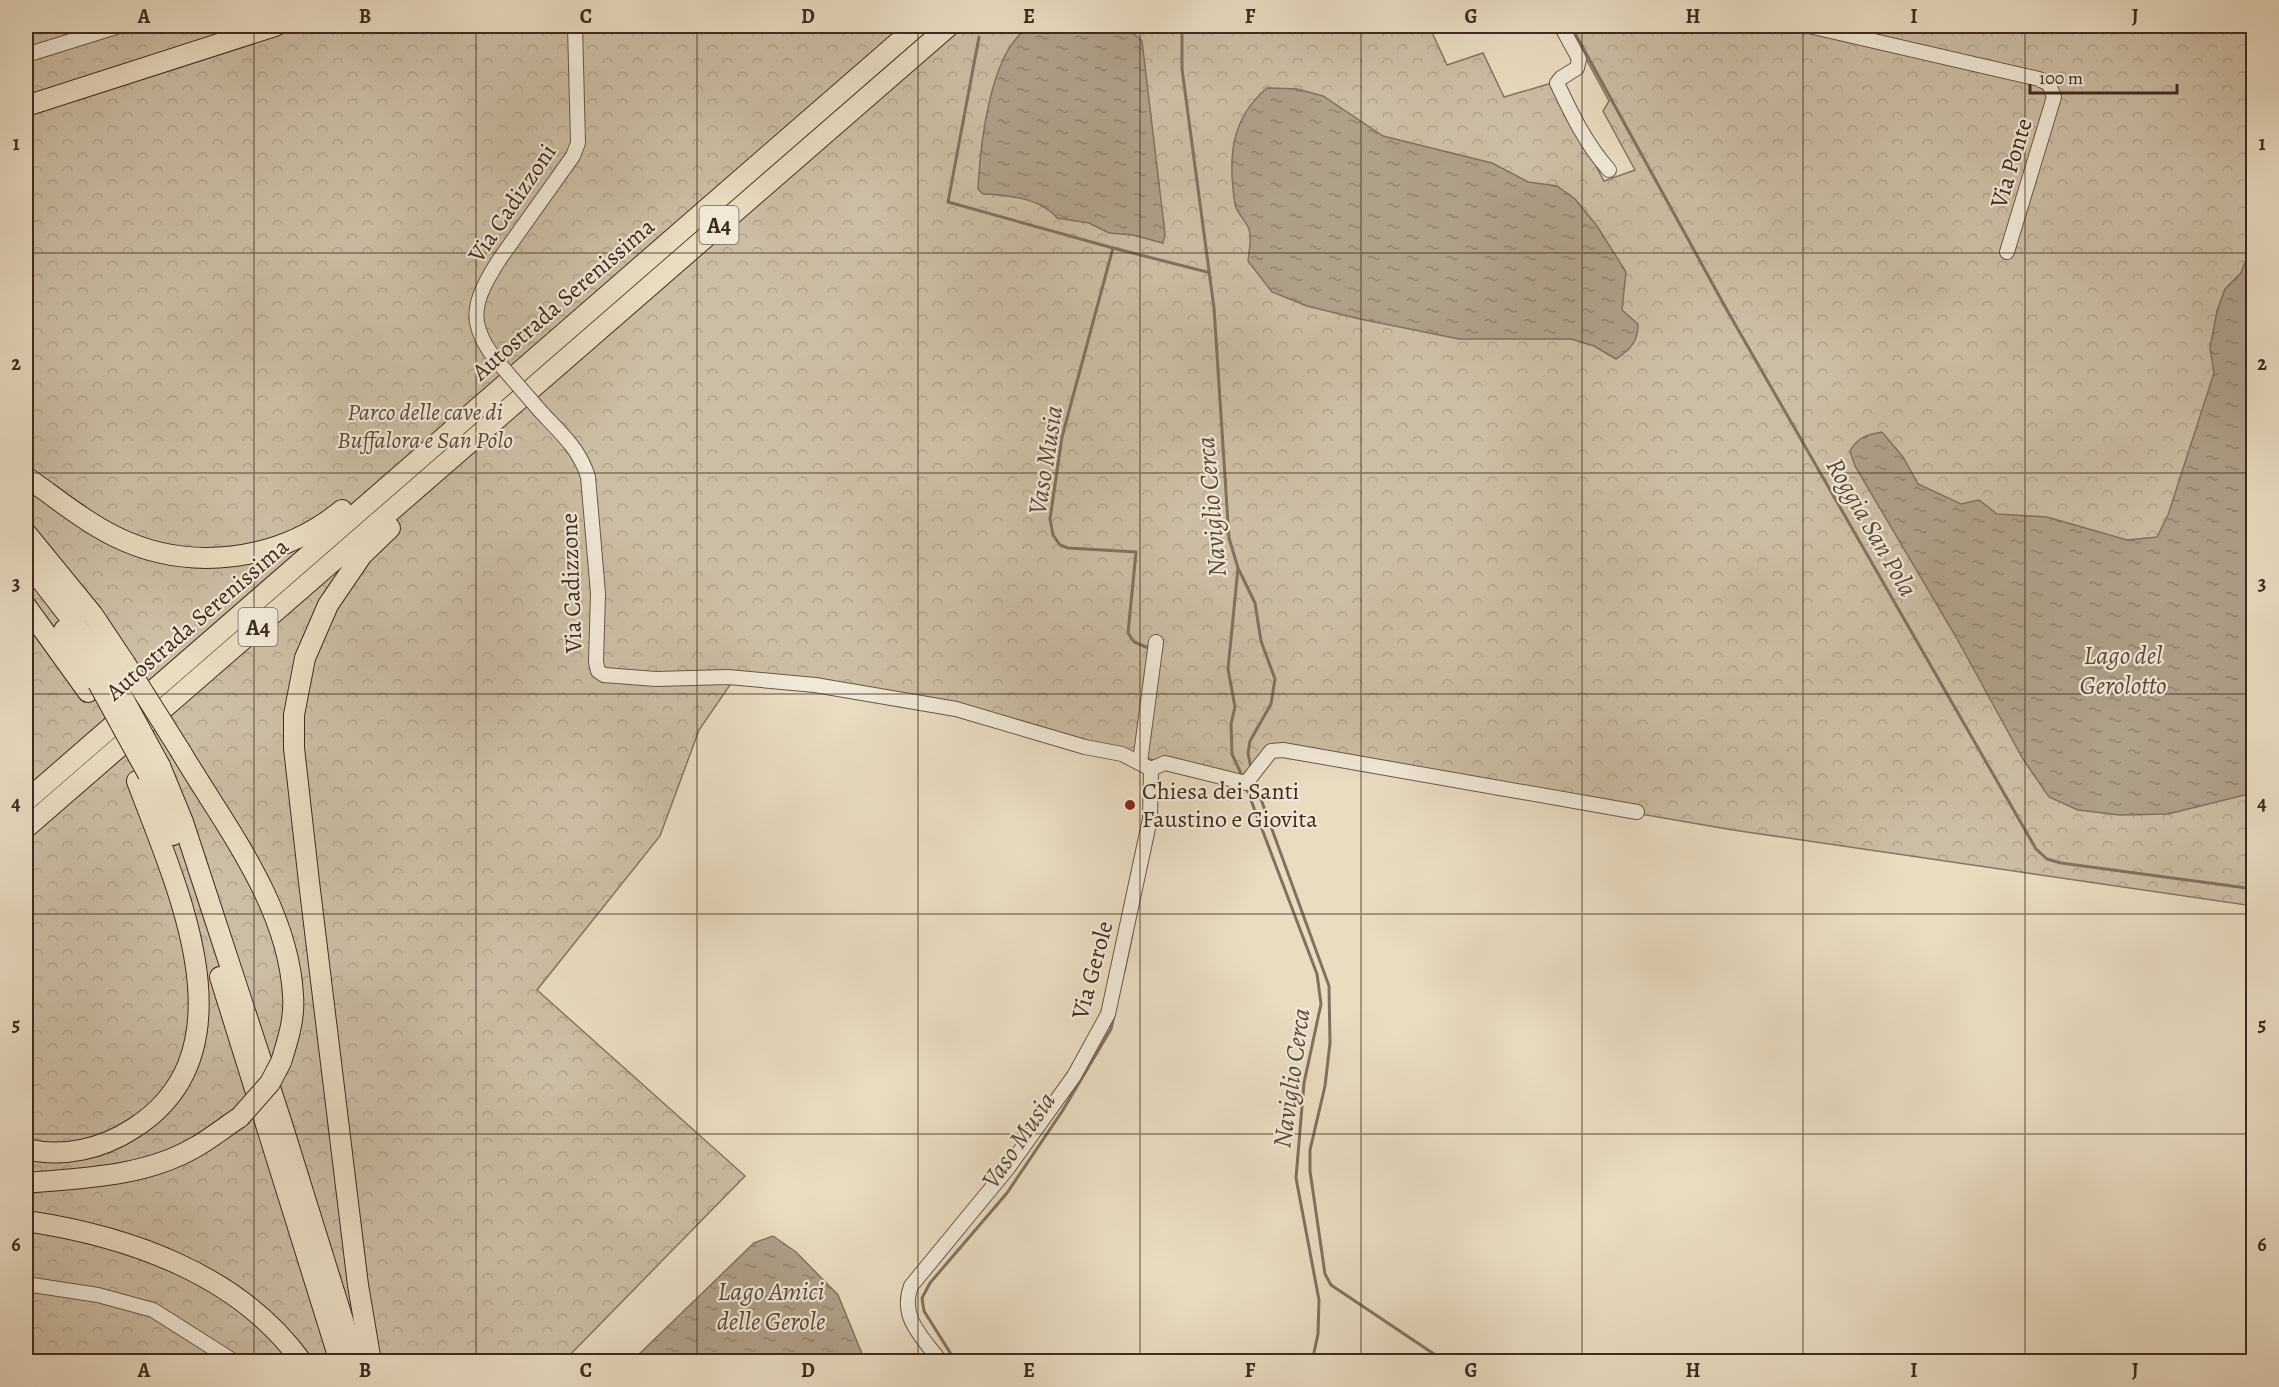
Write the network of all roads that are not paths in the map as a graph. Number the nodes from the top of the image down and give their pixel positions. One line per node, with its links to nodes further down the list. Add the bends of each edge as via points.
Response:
1 (119, 26): 9 (street)
2 (238, 26): 10 (highway)
3 (274, 26): 11 (highway)
4 (575, 26): 15 (street, Via Cadizzoni, bridge, via 578,142 573,156 494,268 477,308 477,330 485,347)
5 (917, 26): 14 (highway, Autostrada Serenissima / A4)
6 (949, 26): 16 (highway, Autostrada Serenissima / A4)
7 (1561, 26): 12 (street, via 1579,59 1577,68 1557,83 1576,124)
8 (1809, 26): 13 (street, Via Ponte, via 2049,84 2054,97)
9 (26, 55)
10 (26, 94)
11 (26, 106)
12 (1609, 170)
13 (2007, 252)
14 (476, 409): 17 (highway, via 308,534 242,556 193,557 134,544 84,519); 26 (highway, Autostrada Serenissima / A4)
15 (542, 413): 24 (street, Via Cadizzone, via 574,447 588,477 598,593 598,671 622,677 728,677 815,685 956,709 1122,754)
16 (489, 424): 28 (highway, Autostrada Serenissima / A4); 37 (highway, via 440,484 376,541 347,575 315,632 298,686 294,747 358,1285)
17 (26, 477)
18 (26, 533): 23 (highway, via 93,615)
19 (26, 561): 23 (highway, via 75,624)
20 (26, 580): 23 (highway)
21 (26, 606): 23 (highway)
22 (1156, 642): 24 (street, Via Gerole)
23 (105, 678): 25 (highway, bridge); 25 (highway); 30 (highway, bridge, via 181,752 255,877 279,925 293,995 289,1037 270,1083 240,1117 193,1148 164,1161 97,1177)
24 (1145, 766): 27 (street, via 1165,763 1246,783 1271,751 1282,750); 38 (street, Via Gerole, via 1150,819 1108,1014 1074,1076 977,1208 911,1286 906,1299 908,1316)
25 (148, 774): 29 (highway, via 196,965 198,1025 194,1052 170,1097 119,1138 77,1151); 35 (highway, via 170,826 216,965); 36 (highway, via 183,822)
26 (26, 801)
27 (1637, 812)
28 (26, 828)
29 (26, 1149)
30 (26, 1183)
31 (26, 1221): 34 (highway, via 95,1235 165,1257 230,1294 279,1336)
32 (26, 1284): 33 (street, via 98,1295 153,1310)
33 (235, 1362)
34 (302, 1362)
35 (340, 1362)
36 (356, 1362)
37 (371, 1362)
38 (941, 1362)

